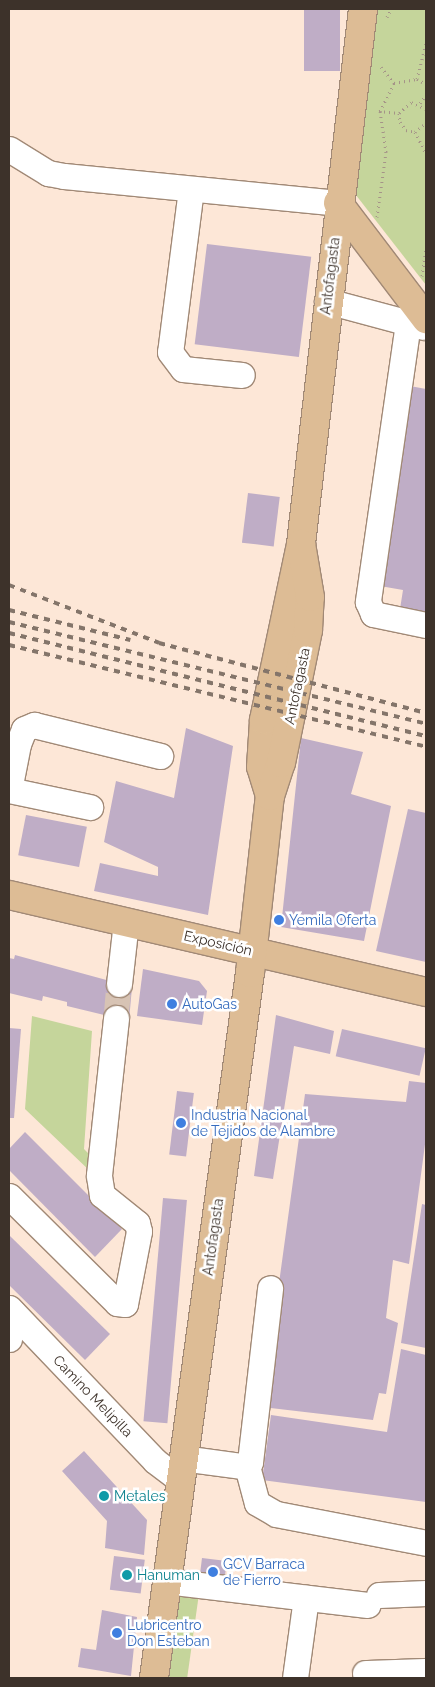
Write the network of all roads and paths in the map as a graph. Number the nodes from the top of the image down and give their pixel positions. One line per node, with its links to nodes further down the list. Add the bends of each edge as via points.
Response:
1 (363, 9): 15 (main road, Antofagasta)
2 (426, 42): 4 (path)
3 (379, 61): 5 (path, via 383,75)
4 (417, 80): 5 (path); 6 (path)
5 (394, 83): 16 (path, via 380,111 386,152)
6 (426, 84)
7 (426, 95): 8 (path)
8 (420, 103): 9 (path); 11 (path, via 411,102 399,113 400,122 406,130)
9 (426, 109)
10 (426, 123): 11 (path)
11 (415, 132): 13 (path)
12 (9, 149): 14 (street, via 48,173)
13 (426, 154)
14 (191, 189): 15 (street); 19 (street, via 170,352 182,369)
15 (338, 203): 16 (main road); 17 (main road, Antofagasta)
16 (372, 250): 18 (main road)
17 (327, 301): 18 (street); 26 (main road, Antofagasta, via 301,544 264,720 261,767 270,796)
18 (420, 323): 20 (street, via 368,602 373,614)
19 (242, 375)
20 (426, 625)
21 (160, 756): 22 (street, via 34,725 24,729 18,744)
22 (9, 790): 23 (street)
23 (90, 807)
24 (9, 895): 25 (main road, Exposición)
25 (126, 922): 26 (main road, Exposición); 27 (street)
26 (253, 952): 28 (main road, Exposición); 35 (main road, Antofagasta)
27 (119, 984)
28 (426, 992)
29 (116, 1018): 30 (street, via 99,1176 102,1195 137,1224 139,1231 125,1304 117,1303)
30 (9, 1196)
31 (270, 1288): 34 (street, via 252,1457)
32 (11, 1310): 33 (street); 35 (street, Camino Melipilla, via 155,1461)
33 (9, 1339)
34 (246, 1466): 35 (street); 36 (street, via 257,1503 276,1514)
35 (181, 1469): 37 (main road, Antofagasta)
36 (426, 1543)
37 (166, 1581): 39 (street); 42 (main road, Antofagasta)
38 (426, 1593): 39 (street, via 373,1600)
39 (306, 1598): 43 (street)
40 (426, 1671): 41 (street)
41 (365, 1673)
42 (154, 1678)
43 (295, 1678)

